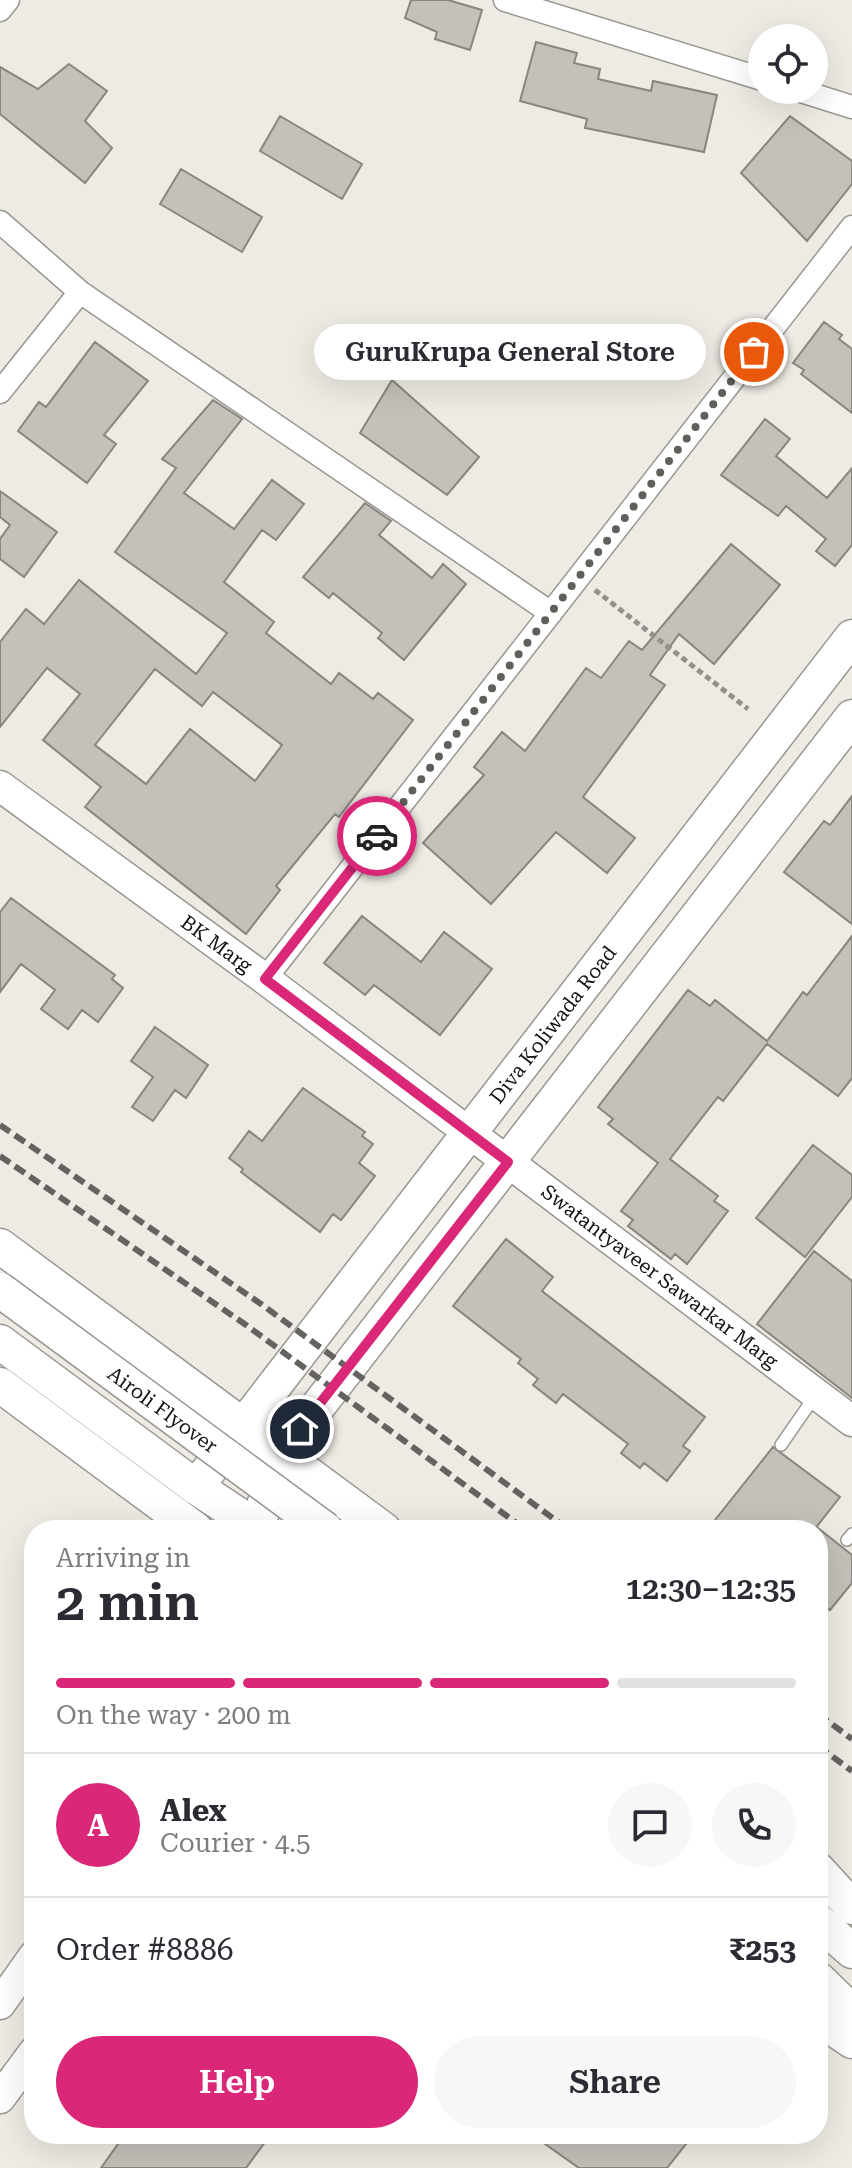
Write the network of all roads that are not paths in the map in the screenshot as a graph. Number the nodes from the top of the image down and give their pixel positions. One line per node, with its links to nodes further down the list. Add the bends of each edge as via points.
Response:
1 (8, 0): 3 (street)
2 (505, 0): 4 (street)
3 (0, 10)
4 (748, 75)
5 (828, 99): 6 (street)
6 (852, 107)
7 (0, 222): 9 (street)
8 (852, 227): 11 (street)
9 (80, 292): 10 (street); 11 (street)
10 (0, 392)
11 (551, 613): 15 (street)
12 (852, 637): 16 (main road, Diva Koliwada Road)
13 (852, 717): 17 (main road)
14 (0, 786): 15 (street, BK Marg)
15 (265, 979): 16 (street, BK Marg)
16 (469, 1132): 17 (street, Swatantyaveer Sawarkar Marg); 24 (main road, Diva Koliwada Road)
17 (508, 1162): 22 (street, Swatantyaveer Sawarkar Marg); 26 (main road)
18 (0, 1246): 24 (main road)
19 (0, 1290): 31 (main road, Airoli Flyover, bridge)
20 (0, 1342): 27 (main road)
21 (0, 1385): 28 (main road)
22 (816, 1394): 23 (street, Swatantyaveer Sawarkar Marg); 25 (lane)
23 (852, 1421)
24 (242, 1425): 26 (main road); 27 (main road, Diva Koliwada Road)
25 (781, 1445)
26 (281, 1454): 30 (main road); 32 (main road)
27 (196, 1487): 29 (main road)
28 (182, 1520)
29 (246, 1520)
30 (262, 1520)
31 (312, 1520)
32 (370, 1520)
33 (828, 1881): 34 (main road)
34 (852, 1907)
35 (828, 1930): 36 (main road)
36 (852, 1951)
37 (24, 1970): 39 (street)
38 (828, 2002): 40 (main road)
39 (0, 2004)
40 (838, 2025)
41 (24, 2066): 42 (street)
42 (0, 2098)

